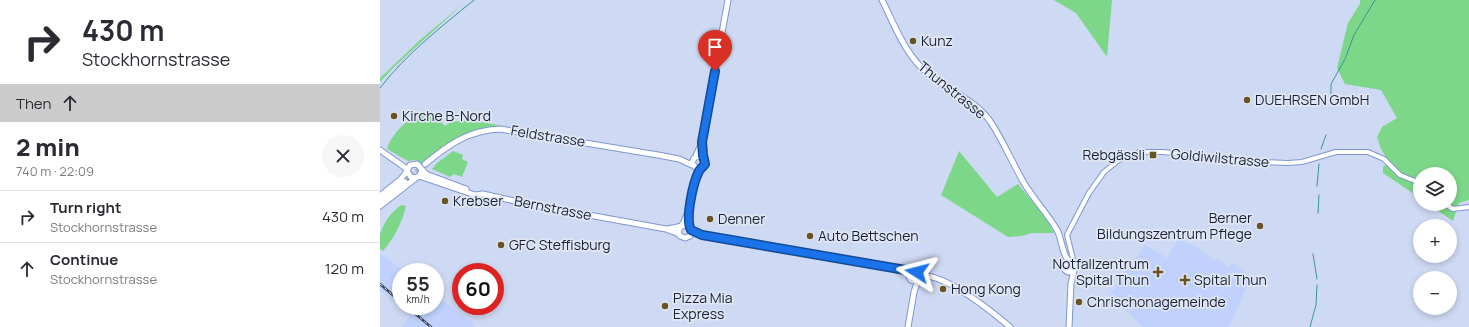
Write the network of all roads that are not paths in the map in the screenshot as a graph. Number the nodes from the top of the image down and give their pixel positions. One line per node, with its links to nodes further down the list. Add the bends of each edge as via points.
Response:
1 (728, 0): 3 (main road)
2 (882, 0): 31 (main road, Thunstrasse, via 919,65 936,81 973,103 990,121 1025,184 1054,226 1061,240 1061,255)
3 (702, 142): 6 (main road); 7 (main road)
4 (380, 150): 5 (main road)
5 (389, 155): 9 (main road); 13 (main road)
6 (695, 157): 7 (main road, Feldstrasse); 8 (main road, Feldstrasse); 11 (main road)
7 (703, 158): 12 (main road, via 705,164)
8 (679, 159): 10 (main road, Feldstrasse, via 495,129 462,138); 11 (main road, Feldstrasse)
9 (411, 164): 13 (main road); 14 (main road, via 418,164)
10 (425, 164)
11 (693, 166): 12 (main road, Feldstrasse); 16 (main road)
12 (701, 168): 16 (main road)
13 (407, 170): 15 (main road, via 411,177); 20 (main road, via 401,179)
14 (422, 170): 15 (main road); 19 (main road, via 433,177)
15 (418, 177): 19 (main road, Bernstrasse, via 476,195); 22 (main road)
16 (695, 181): 25 (main road)
17 (1413, 181): 30 (street, Goldiwilstrasse, via 1400,176 1384,159 1368,152 1336,152 1302,162 1288,163 1139,152 1118,160 1097,182 1068,232)
18 (405, 182): 21 (main road)
19 (483, 194): 27 (main road, Bernstrasse)
20 (380, 196)
21 (380, 201)
22 (380, 206)
23 (1469, 207): 24 (street)
24 (1457, 208)
25 (688, 215): 26 (main road); 28 (main road)
26 (681, 226): 27 (main road, Bernstrasse); 28 (main road, via 686,225); 29 (main road)
27 (666, 229): 29 (main road, Bernstrasse)
28 (690, 231): 29 (main road, Bernstrasse, via 683,238); 32 (main road)
29 (679, 234)
30 (1070, 251): 31 (street, Goldiwilstrasse); 31 (street, Goldiwilstrasse)
31 (1068, 262): 34 (main road, via 1064,268); 35 (main road, via 1075,268)
32 (900, 269): 33 (main road); 36 (main road)
33 (913, 271): 36 (main road); 37 (main road, via 917,272)
34 (1067, 271): 35 (main road); 38 (main road)
35 (1073, 271): 38 (main road)
36 (910, 278): 37 (main road); 39 (main road)
37 (919, 278): 39 (main road); 41 (main road, via 932,277 956,288)
38 (1071, 284): 42 (main road)
39 (914, 292): 40 (main road)
40 (908, 327)
41 (1010, 327)
42 (1069, 327)

